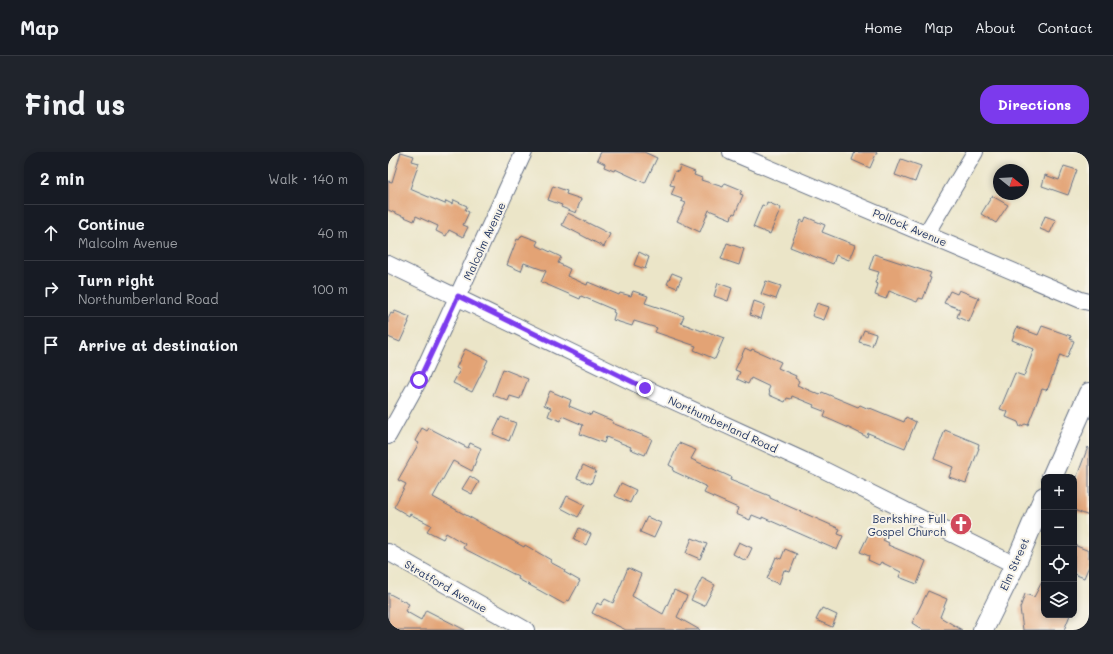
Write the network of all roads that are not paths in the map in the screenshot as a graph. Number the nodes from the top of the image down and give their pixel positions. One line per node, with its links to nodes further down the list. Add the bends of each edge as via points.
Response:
1 (524, 152): 6 (street, Malcolm Avenue)
2 (731, 152): 4 (street, Pollock Avenue)
3 (975, 152): 4 (street)
4 (926, 234): 7 (street, Pollock Avenue)
5 (388, 264): 6 (street, Northumberland Road)
6 (458, 296): 9 (street, Malcolm Avenue, via 419,380); 13 (street, Northumberland Road, via 645,388 820,468)
7 (1089, 302)
8 (1089, 394): 10 (street)
9 (388, 436)
10 (1053, 474)
11 (1041, 504): 13 (street, Elm Street)
12 (388, 552): 14 (street, Stratford Avenue)
13 (1015, 565): 15 (street, Elm Street)
14 (526, 630)
15 (983, 630)

